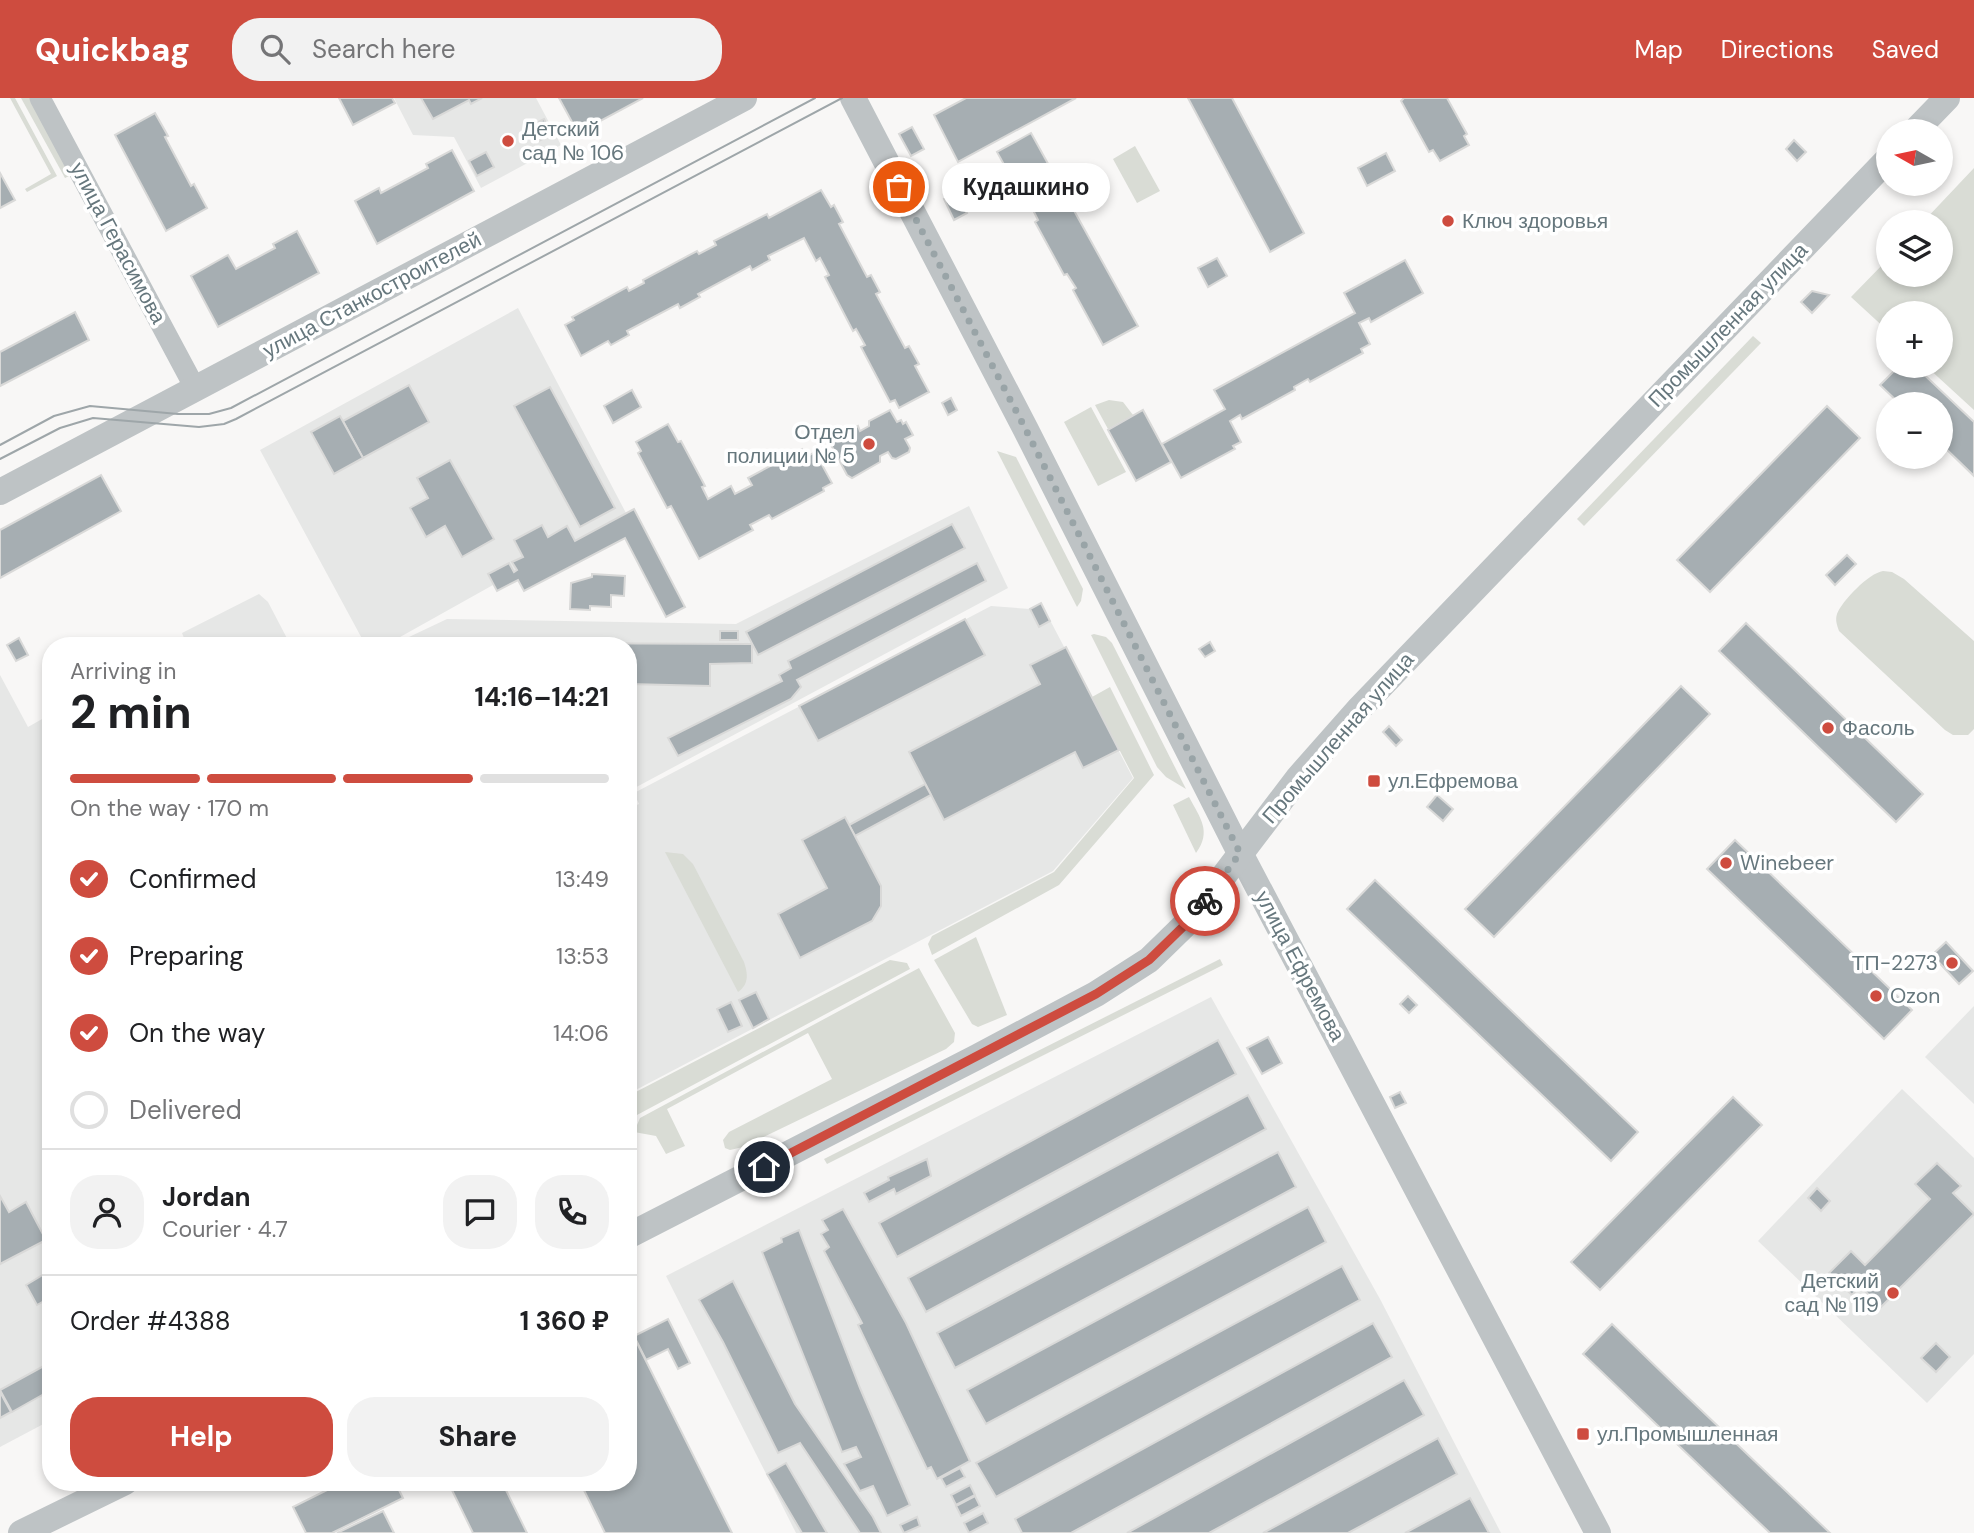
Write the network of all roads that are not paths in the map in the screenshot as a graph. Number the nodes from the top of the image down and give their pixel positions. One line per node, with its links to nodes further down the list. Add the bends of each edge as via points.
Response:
1 (40, 98): 7 (street, улица Герасимова)
2 (744, 98): 7 (street, улица Станкостроителей)
3 (852, 98): 9 (street, улица Ефремова)
4 (1947, 98): 5 (street)
5 (1927, 119)
6 (1876, 171): 9 (street, Промышленная улица, via 1358,710)
7 (195, 388): 8 (street, улица Станкостроителей)
8 (0, 492)
9 (1240, 853): 10 (street, Промышленная улица, via 1183,927 1149,960 1096,994); 13 (street, улица Ефремова)
10 (637, 1231)
11 (107, 1491): 12 (street)
12 (22, 1533)
13 (1598, 1533)

